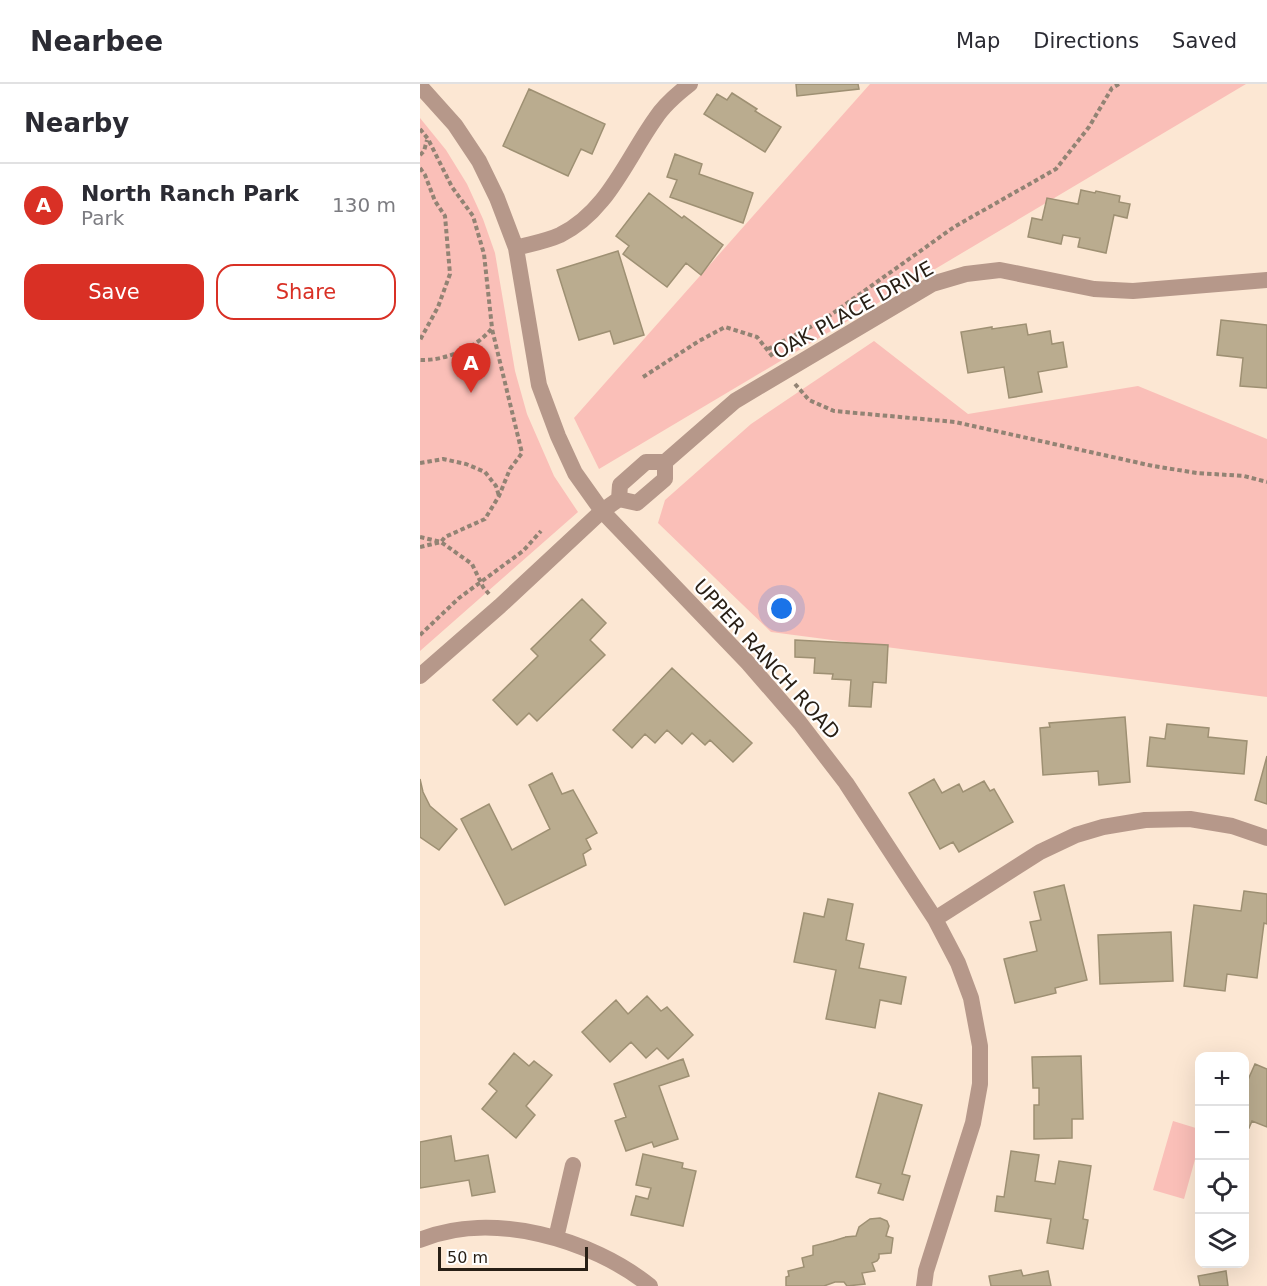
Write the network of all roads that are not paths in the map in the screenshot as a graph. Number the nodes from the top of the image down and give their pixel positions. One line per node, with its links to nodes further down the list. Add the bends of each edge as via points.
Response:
1 (690, 84): 3 (street, via 655,118 606,196 585,219 560,235)
2 (420, 86): 3 (street, UPPER RANCH ROAD, via 455,125 479,161)
3 (516, 248): 7 (street, UPPER RANCH ROAD, via 539,385 575,472)
4 (1267, 280): 5 (street, OAK PLACE DRIVE, via 1133,291 1094,289 1000,270 932,284 735,401)
5 (665, 462): 6 (street, OAK PLACE DRIVE, via 646,462 620,485); 6 (street, OAK PLACE DRIVE, via 665,479 637,503)
6 (619, 499): 7 (street, OAK PLACE DRIVE)
7 (602, 511): 8 (street, OAK PLACE DRIVE); 10 (street, UPPER RANCH ROAD, via 800,723 846,783)
8 (420, 676)
9 (1267, 838): 10 (street, via 1232,826 1190,819 1145,820 1103,827 1040,852)
10 (935, 919): 15 (street, UPPER RANCH ROAD, via 971,998 980,1046 980,1084 973,1123)
11 (573, 1165): 12 (street)
12 (556, 1238): 13 (street, via 486,1227 457,1229); 14 (street, via 588,1248)
13 (420, 1240)
14 (650, 1286)
15 (924, 1286)

